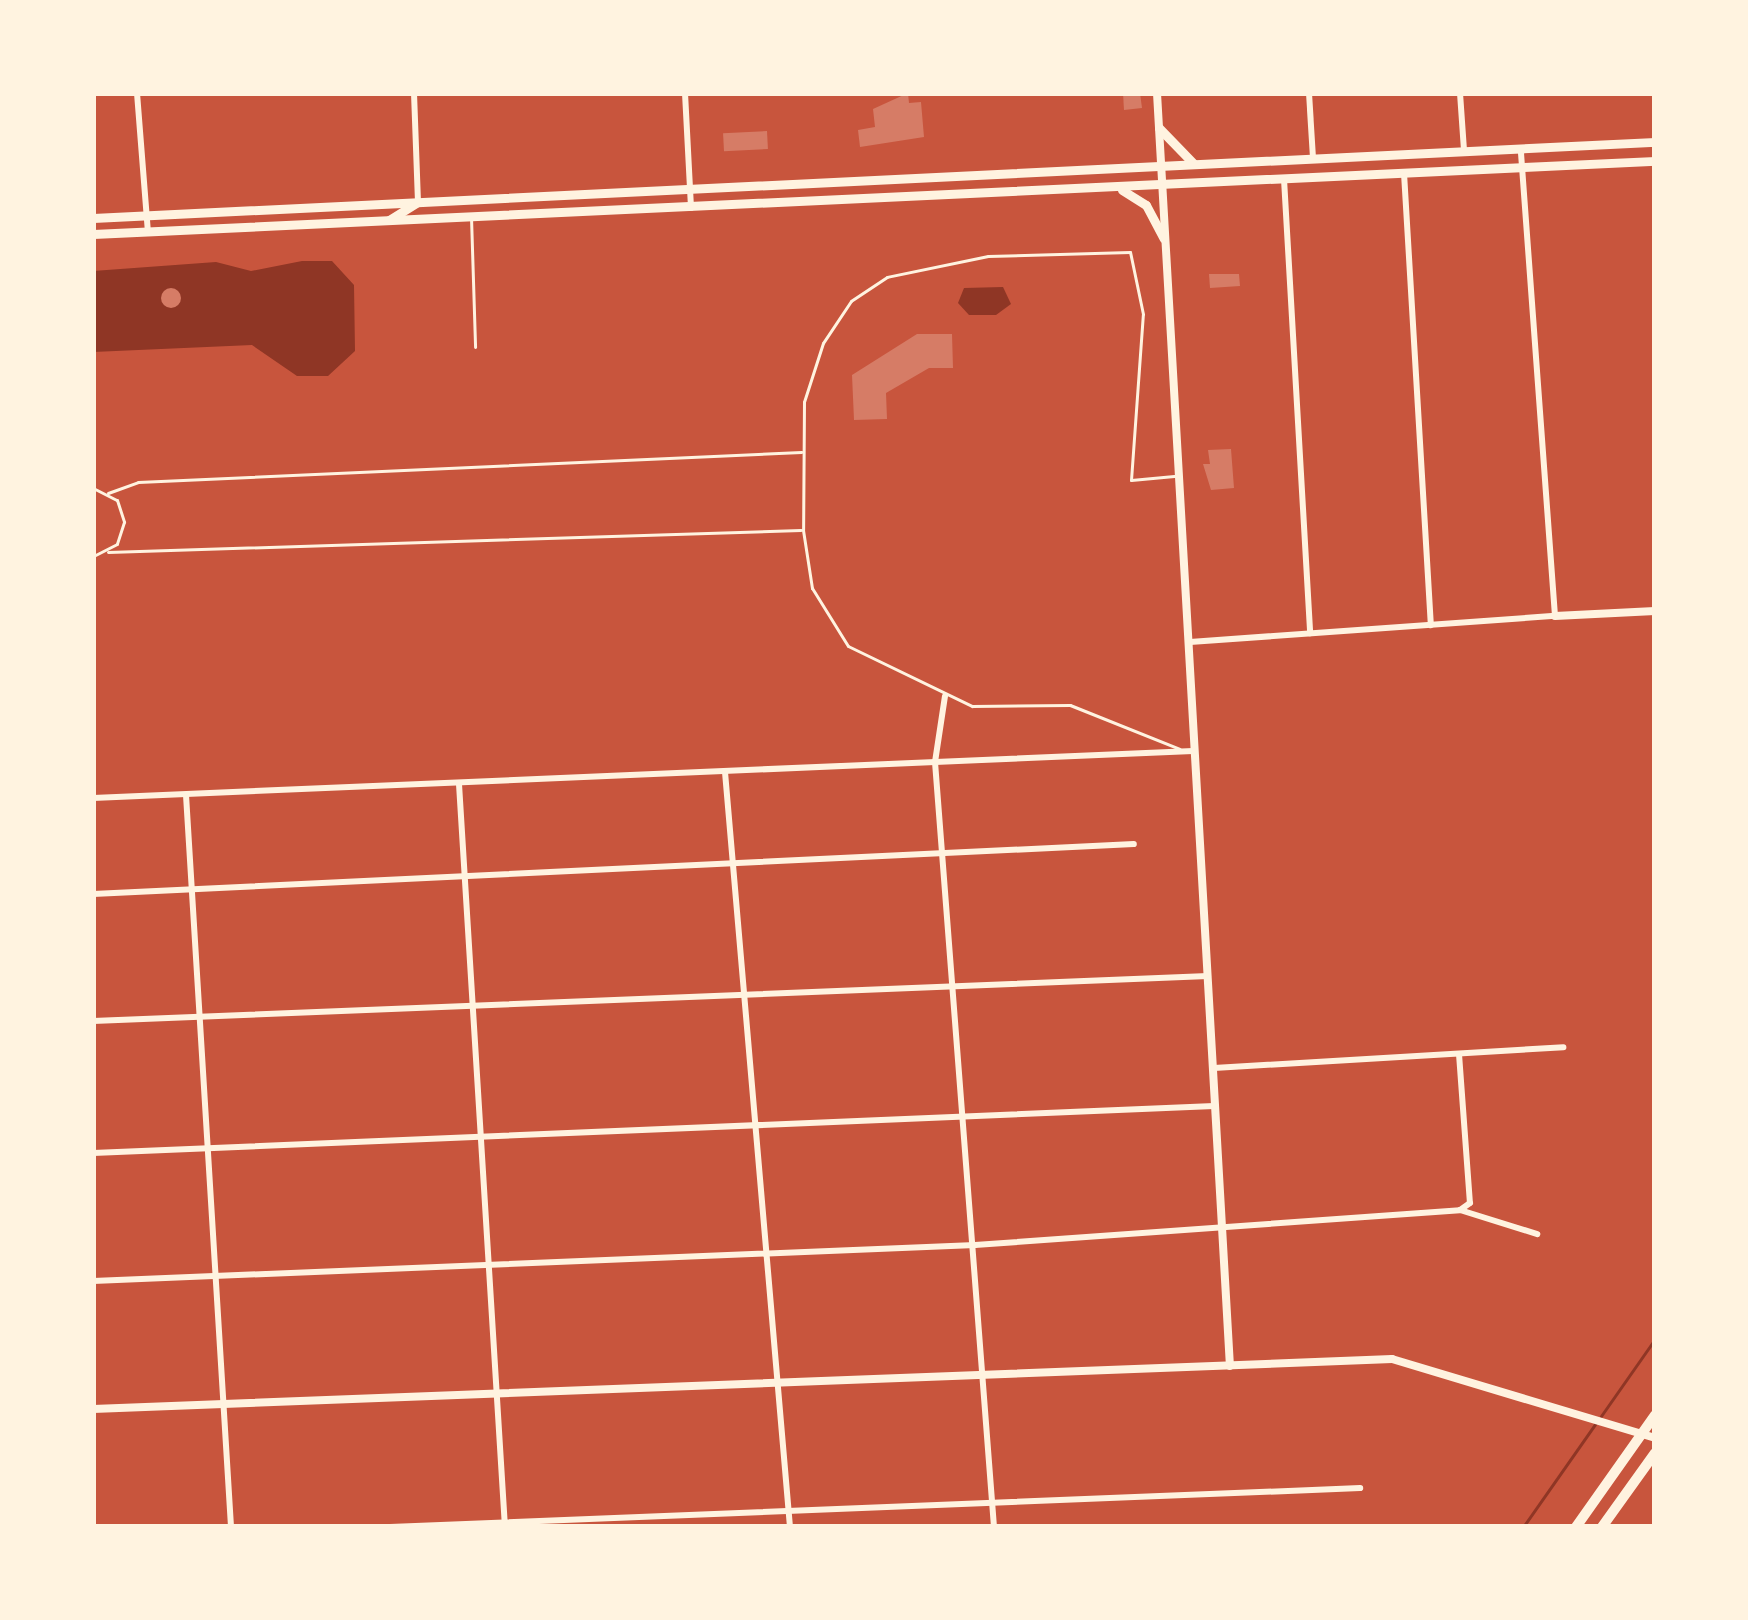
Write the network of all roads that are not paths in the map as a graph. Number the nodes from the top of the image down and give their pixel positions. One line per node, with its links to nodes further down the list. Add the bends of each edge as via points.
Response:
1 (136, 93): 25 (street)
2 (413, 93): 23 (street)
3 (685, 93): 21 (street)
4 (1157, 93): 7 (main road)
5 (1309, 93): 11 (street)
6 (1460, 93): 10 (street)
7 (1159, 128): 13 (main road); 14 (main road)
8 (1655, 142): 9 (main road)
9 (1521, 148): 10 (main road); 15 (street)
10 (1464, 150): 11 (main road)
11 (1313, 158): 13 (main road)
12 (1655, 161): 15 (main road)
13 (1194, 164): 14 (main road)
14 (1161, 165): 17 (main road); 19 (main road)
15 (1524, 168): 16 (main road); 41 (street)
16 (1404, 173): 18 (main road); 42 (street)
17 (902, 178): 21 (main road); 22 (street)
18 (1284, 179): 19 (main road); 43 (street)
19 (1162, 185): 20 (main road); 31 (main road)
20 (1117, 187): 22 (main road); 31 (main road, via 1146,205)
21 (690, 188): 23 (main road); 24 (street)
22 (903, 197): 24 (main road)
23 (418, 202): 25 (main road); 28 (main road)
24 (691, 208): 26 (main road)
25 (146, 216): 27 (main road); 29 (street)
26 (470, 216): 28 (main road); 32 (lane)
27 (93, 218)
28 (389, 220): 29 (main road)
29 (148, 232): 30 (main road)
30 (93, 234)
31 (1164, 239): 34 (main road)
32 (475, 346)
33 (803, 452): 34 (lane, via 804,402 823,344 851,301 886,277 988,256 1130,252 1143,314 1131,479); 36 (lane, via 138,482); 37 (lane)
34 (1174, 476): 44 (main road)
35 (93, 488): 36 (lane)
36 (108, 493): 38 (lane, via 124,522)
37 (802, 530): 38 (lane); 45 (lane, via 812,587 848,646)
38 (108, 551): 39 (lane)
39 (93, 556)
40 (1655, 611): 41 (main road)
41 (1555, 616): 42 (street)
42 (1431, 625): 43 (street)
43 (1310, 633): 44 (street)
44 (1186, 642): 46 (main road)
45 (945, 696): 46 (lane, via 972,706 1070,705); 47 (street)
46 (1193, 751): 47 (street); 58 (main road)
47 (935, 763): 48 (street); 53 (street)
48 (725, 772): 49 (street); 54 (street)
49 (460, 784): 50 (street); 55 (street)
50 (186, 795): 51 (street); 56 (street)
51 (93, 798)
52 (1134, 844): 53 (street)
53 (944, 854): 54 (street); 59 (street)
54 (737, 864): 55 (street); 60 (street)
55 (466, 878): 56 (street); 61 (street)
56 (194, 887): 57 (street); 62 (street)
57 (93, 894)
58 (1208, 976): 59 (street); 66 (main road)
59 (955, 985): 60 (street); 68 (street)
60 (744, 994): 61 (street); 69 (street)
61 (474, 1005): 62 (street); 70 (street)
62 (202, 1015): 63 (street); 71 (street)
63 (93, 1021)
64 (1563, 1047): 65 (street)
65 (1459, 1054): 66 (street); 73 (street, via 1470,1204)
66 (1214, 1068): 67 (main road)
67 (1214, 1106): 68 (street); 74 (main road)
68 (966, 1116): 69 (street); 76 (street)
69 (754, 1127): 70 (street); 77 (street)
70 (482, 1137): 71 (street); 78 (street)
71 (213, 1148): 72 (street); 79 (street)
72 (93, 1153)
73 (1460, 1210): 74 (street); 75 (street)
74 (1222, 1231): 76 (street); 81 (main road)
75 (1537, 1234)
76 (974, 1245): 77 (street); 82 (street)
77 (761, 1255): 78 (street); 83 (street)
78 (490, 1265): 79 (street); 84 (street)
79 (220, 1277): 80 (street); 85 (street)
80 (93, 1281)
81 (1230, 1366): 82 (main road); 88 (main road, via 1392,1359)
82 (984, 1374): 83 (main road); 91 (street)
83 (777, 1385): 84 (main road); 92 (street)
84 (498, 1393): 85 (main road); 93 (street)
85 (227, 1404): 86 (main road); 94 (street)
86 (93, 1409)
87 (1655, 1415): 98 (highway)
88 (1655, 1438)
89 (1655, 1453): 99 (highway)
90 (1360, 1488): 91 (street)
91 (993, 1506): 92 (street); 97 (street)
92 (789, 1512): 93 (street); 96 (street)
93 (505, 1525): 95 (street)
94 (231, 1527)
95 (390, 1527)
96 (790, 1527)
97 (994, 1527)
98 (1576, 1527)
99 (1602, 1527)

